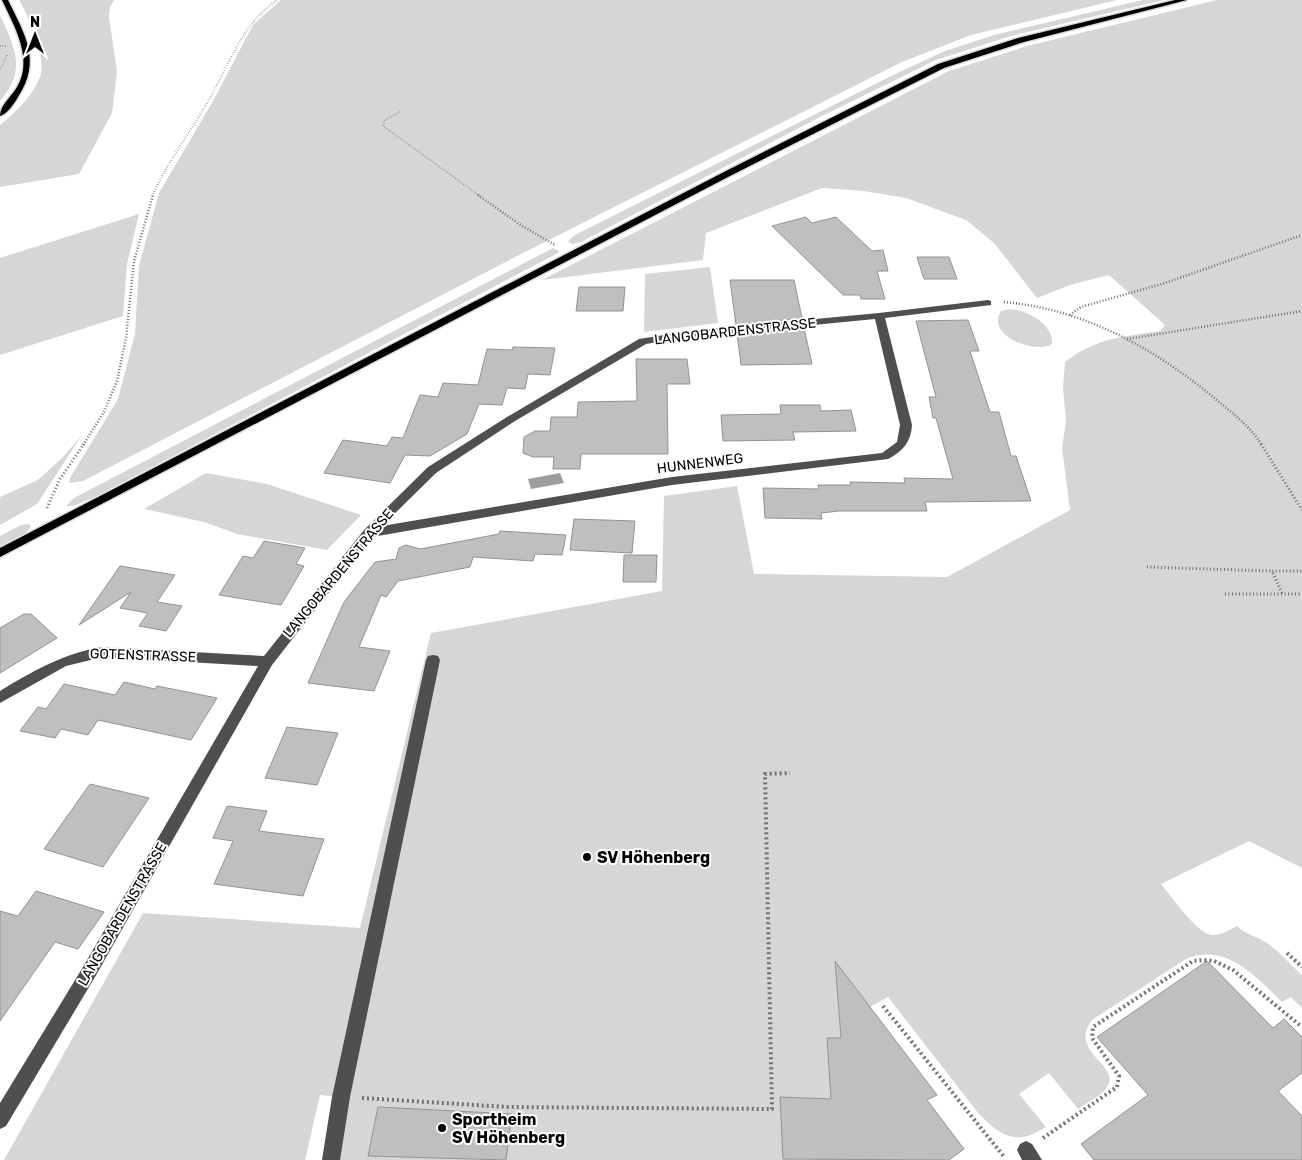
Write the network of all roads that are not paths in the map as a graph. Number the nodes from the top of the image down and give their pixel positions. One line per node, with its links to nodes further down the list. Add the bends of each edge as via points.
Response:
1 (5, 0): 3 (main road, via 23,43 28,68 20,91)
2 (1184, 0): 7 (main road, via 1022,40 941,66 725,175)
3 (0, 114)
4 (988, 302): 5 (street, LANGOBARDENSTRASSE)
5 (879, 316): 6 (street, LANGOBARDENSTRASSE, via 689,334 643,342 510,419 432,470); 6 (street, HUNNENWEG, via 906,425 903,443 884,456 672,481)
6 (368, 533): 8 (street, LANGOBARDENSTRASSE)
7 (0, 554)
8 (267, 660): 10 (street, GOTENSTRASSE, via 103,652 80,654 57,663); 11 (street, LANGOBARDENSTRASSE, via 89,972)
9 (433, 660): 12 (street)
10 (0, 698)
11 (0, 1120)
12 (331, 1160)

